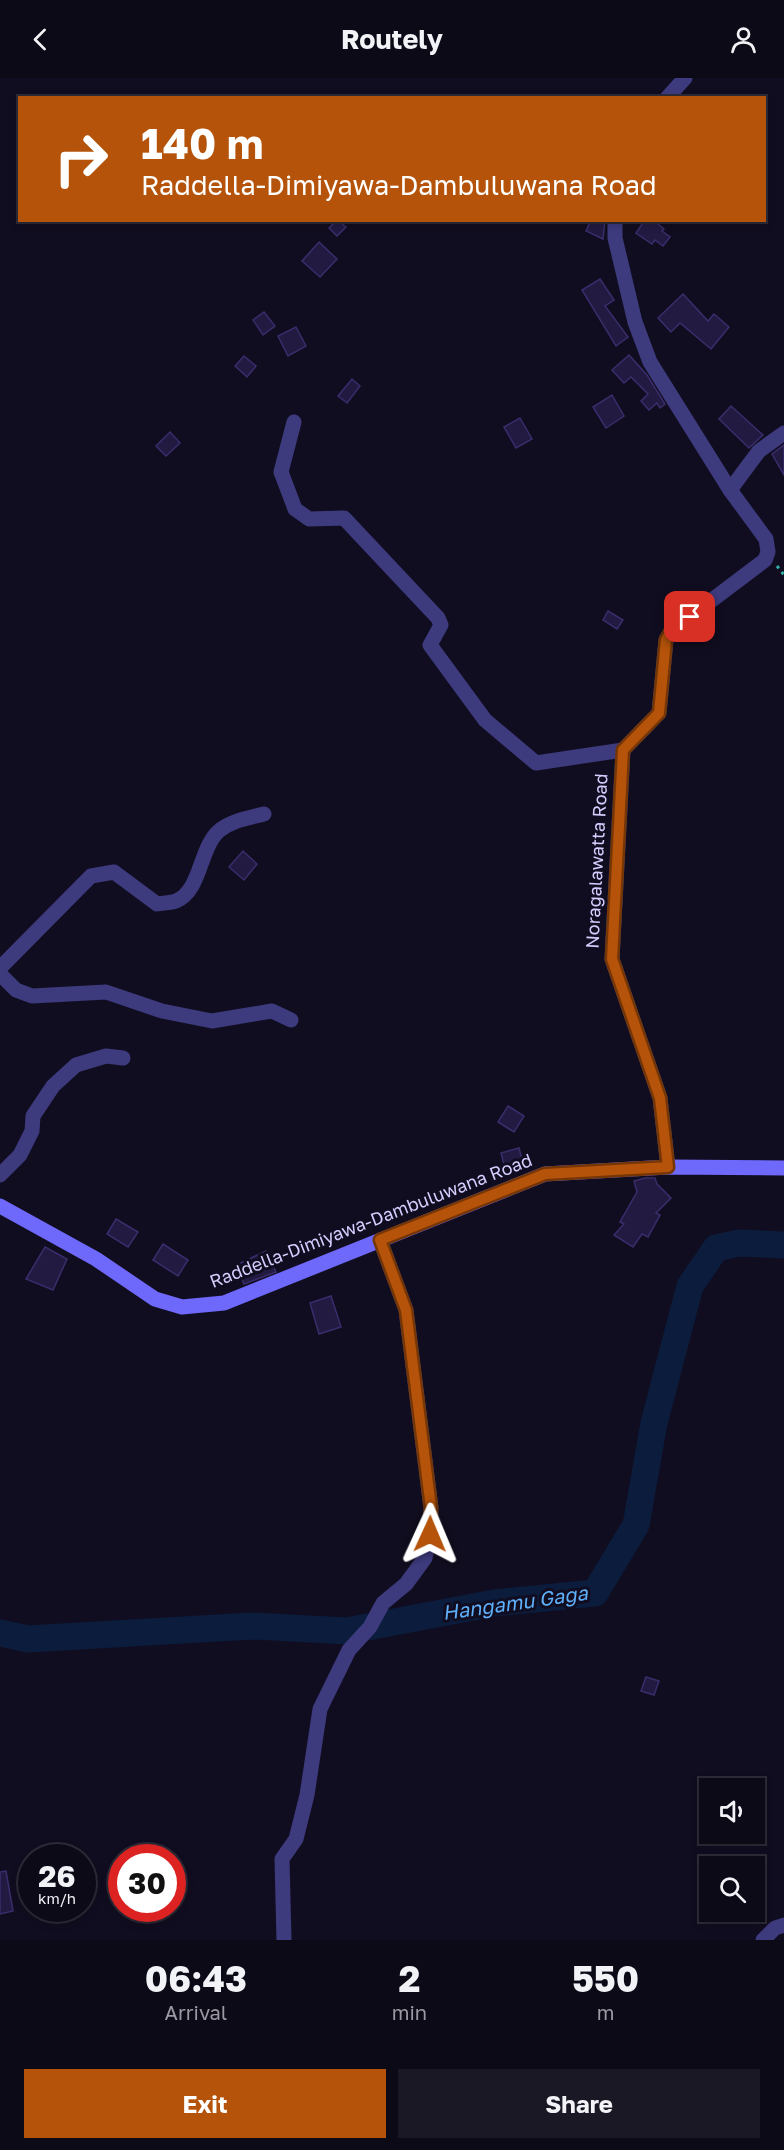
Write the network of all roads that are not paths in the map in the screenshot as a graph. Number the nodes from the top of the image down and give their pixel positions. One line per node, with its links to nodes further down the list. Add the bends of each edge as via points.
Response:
1 (685, 78): 2 (street)
2 (670, 96)
3 (615, 222): 6 (street, Noragalawatta Road, via 615,238 635,322 650,362)
4 (294, 422): 7 (street, via 281,472 295,509 309,519 344,518 438,618 441,626 430,645 485,720 536,763)
5 (784, 433): 6 (street, via 759,451)
6 (730, 490): 7 (street, Noragalawatta Road, via 766,539 765,560 671,631 666,640 659,713)
7 (623, 750): 13 (street, Noragalawatta Road, via 612,959 660,1098)
8 (264, 814): 9 (street, via 236,821 219,831 209,844 191,888 177,901 157,904 114,872 91,876)
9 (0, 968)
10 (0, 974): 11 (street, via 16,990 32,996 106,992 162,1011 212,1021 272,1011)
11 (291, 1020)
12 (123, 1058): 15 (street, via 106,1056 76,1065 53,1086 33,1116 32,1131 20,1155)
13 (668, 1167): 14 (street, Raddella-Dimiyawa-Dambuluwana Road); 17 (street, Raddella-Dimiyawa-Dambuluwana Road, via 545,1174)
14 (784, 1168)
15 (0, 1175)
16 (0, 1206): 17 (street, Raddella-Dimiyawa-Dambuluwana Road, via 96,1259 155,1299 182,1307 224,1302)
17 (380, 1240): 19 (street, via 406,1310 431,1508 430,1534 425,1558 406,1584 383,1603 370,1627 349,1650 320,1709 296,1839 282,1859)
18 (784, 1925): 20 (street)
19 (284, 1940)
20 (763, 1940)

